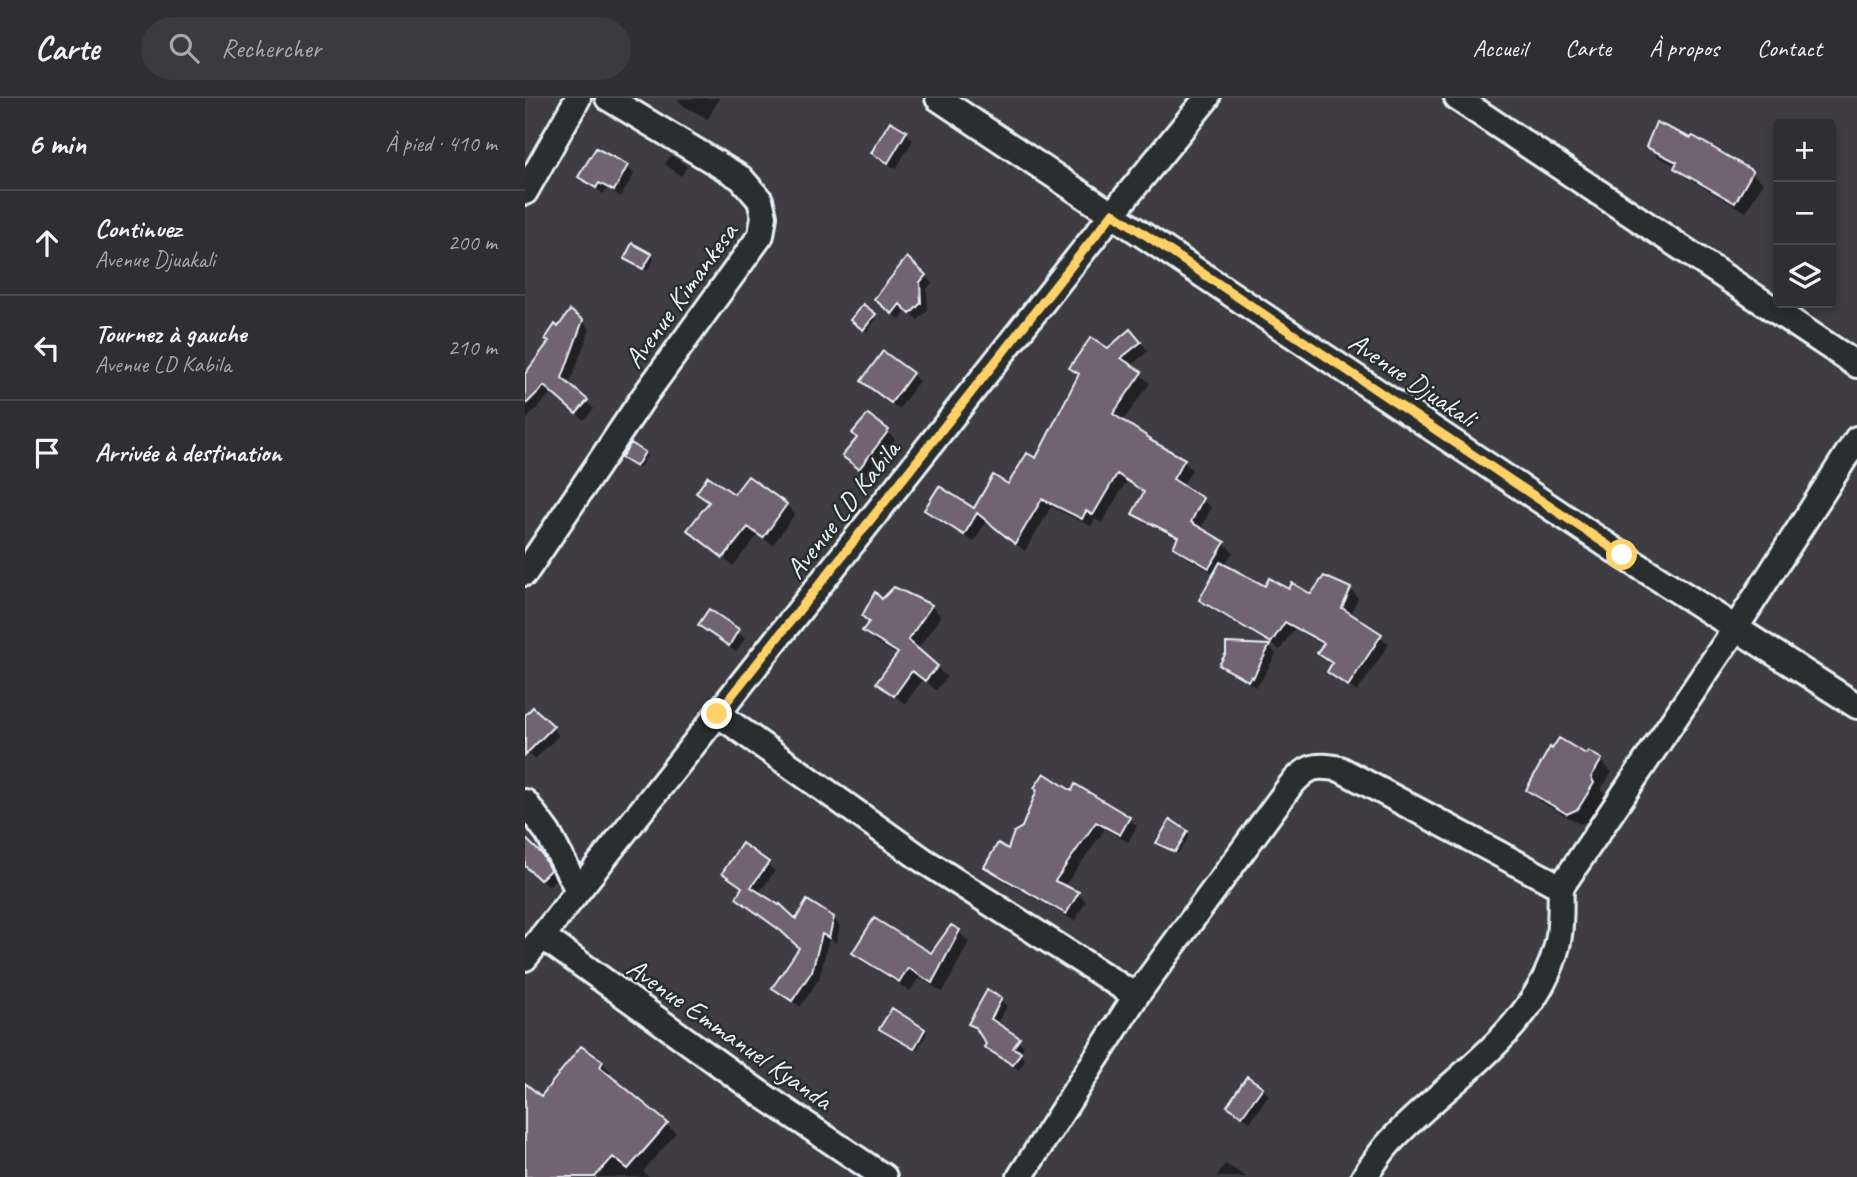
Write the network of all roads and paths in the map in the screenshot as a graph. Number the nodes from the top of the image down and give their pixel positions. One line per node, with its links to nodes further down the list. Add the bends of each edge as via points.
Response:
1 (578, 98): 6 (street)
2 (608, 98): 10 (street, Avenue Kimankesa, via 741,178 760,200 764,216 761,235)
3 (938, 98): 7 (street, Avenue Djuakali)
4 (1207, 98): 7 (street, Avenue LD Kabila)
5 (1457, 98): 8 (street)
6 (525, 192)
7 (1113, 213): 11 (street, Avenue Djuakali); 13 (street, Avenue LD Kabila)
8 (1857, 365)
9 (1857, 439): 11 (street)
10 (525, 573)
11 (1735, 629): 12 (street, Avenue Djuakali); 15 (street)
12 (1857, 706)
13 (717, 714): 16 (street, Avenue LD Kabila); 19 (street, via 923,860)
14 (525, 802): 16 (street, via 548,833)
15 (1561, 887): 19 (street, via 1340,769 1318,765 1290,786); 22 (street, via 1558,944 1550,970 1526,1010 1469,1072 1388,1144)
16 (578, 890): 17 (street, Avenue LD Kabila)
17 (542, 936): 18 (street, Avenue LD Kabila); 20 (street, Avenue Emmanuel Kyanda)
18 (525, 958)
19 (1136, 996): 21 (street)
20 (884, 1177)
21 (1020, 1177)
22 (1364, 1177)

